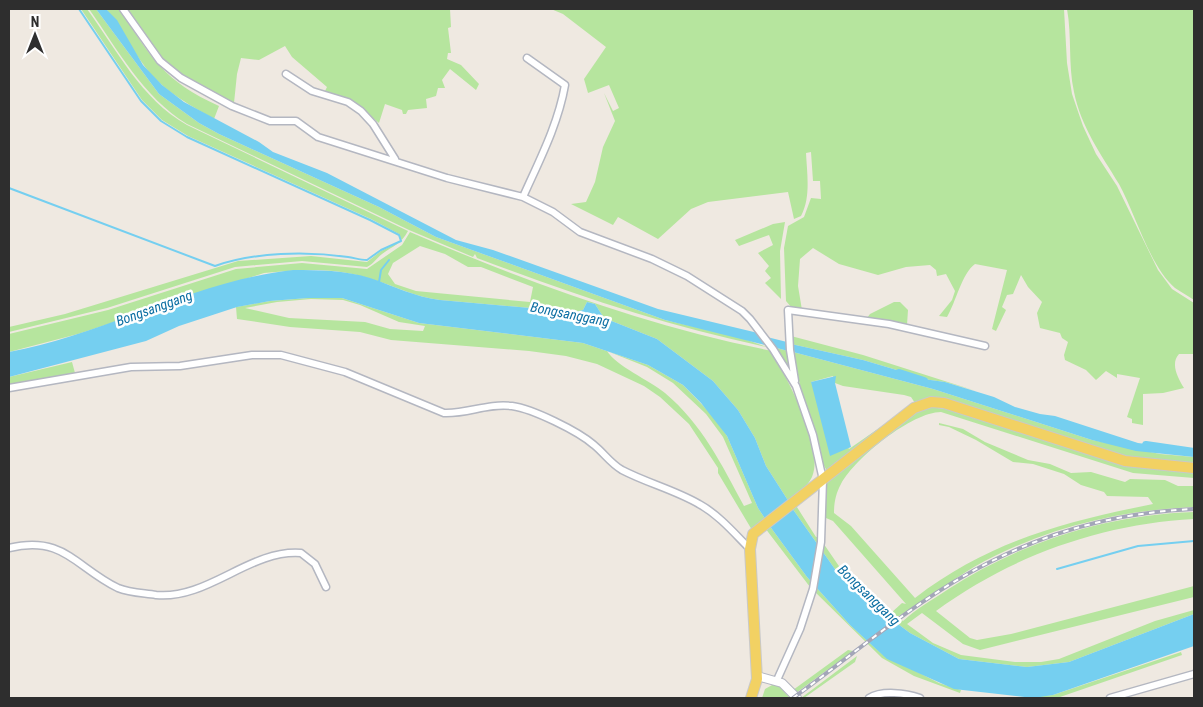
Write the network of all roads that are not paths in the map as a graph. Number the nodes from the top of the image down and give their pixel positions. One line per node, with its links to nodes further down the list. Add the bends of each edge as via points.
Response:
1 (123, 9): 4 (street, via 153,53 181,78 255,116 270,121 296,121 318,137)
2 (527, 58): 5 (street, via 565,85 556,123)
3 (286, 74): 4 (street, via 312,90 348,102 361,111)
4 (395, 160): 5 (street, via 447,178)
5 (523, 197): 7 (street, via 553,212 580,232 671,268 742,310)
6 (985, 346): 7 (street, via 889,324 788,310)
7 (796, 386): 10 (street)
8 (9, 388): 12 (street, via 131,367 180,366 252,355 281,355 310,361 444,413 456,414 491,405 513,406 542,415 593,444 622,469 699,503 714,513)
9 (1194, 468): 10 (main road, via 1125,461 944,403 930,402 909,411)
10 (823, 480): 12 (main road, via 757,530); 16 (street, via 821,542 813,589 800,629)
11 (9, 548): 13 (street, via 37,543 48,545 120,588 159,595 179,594 270,556 301,553 316,564)
12 (750, 549): 15 (main road)
13 (326, 587)
14 (1194, 674): 21 (street)
15 (757, 676): 16 (street); 17 (main road)
16 (777, 680): 18 (street)
17 (751, 698)
18 (797, 698)
19 (869, 698): 20 (street, via 884,693)
20 (920, 698)
21 (1110, 698)

